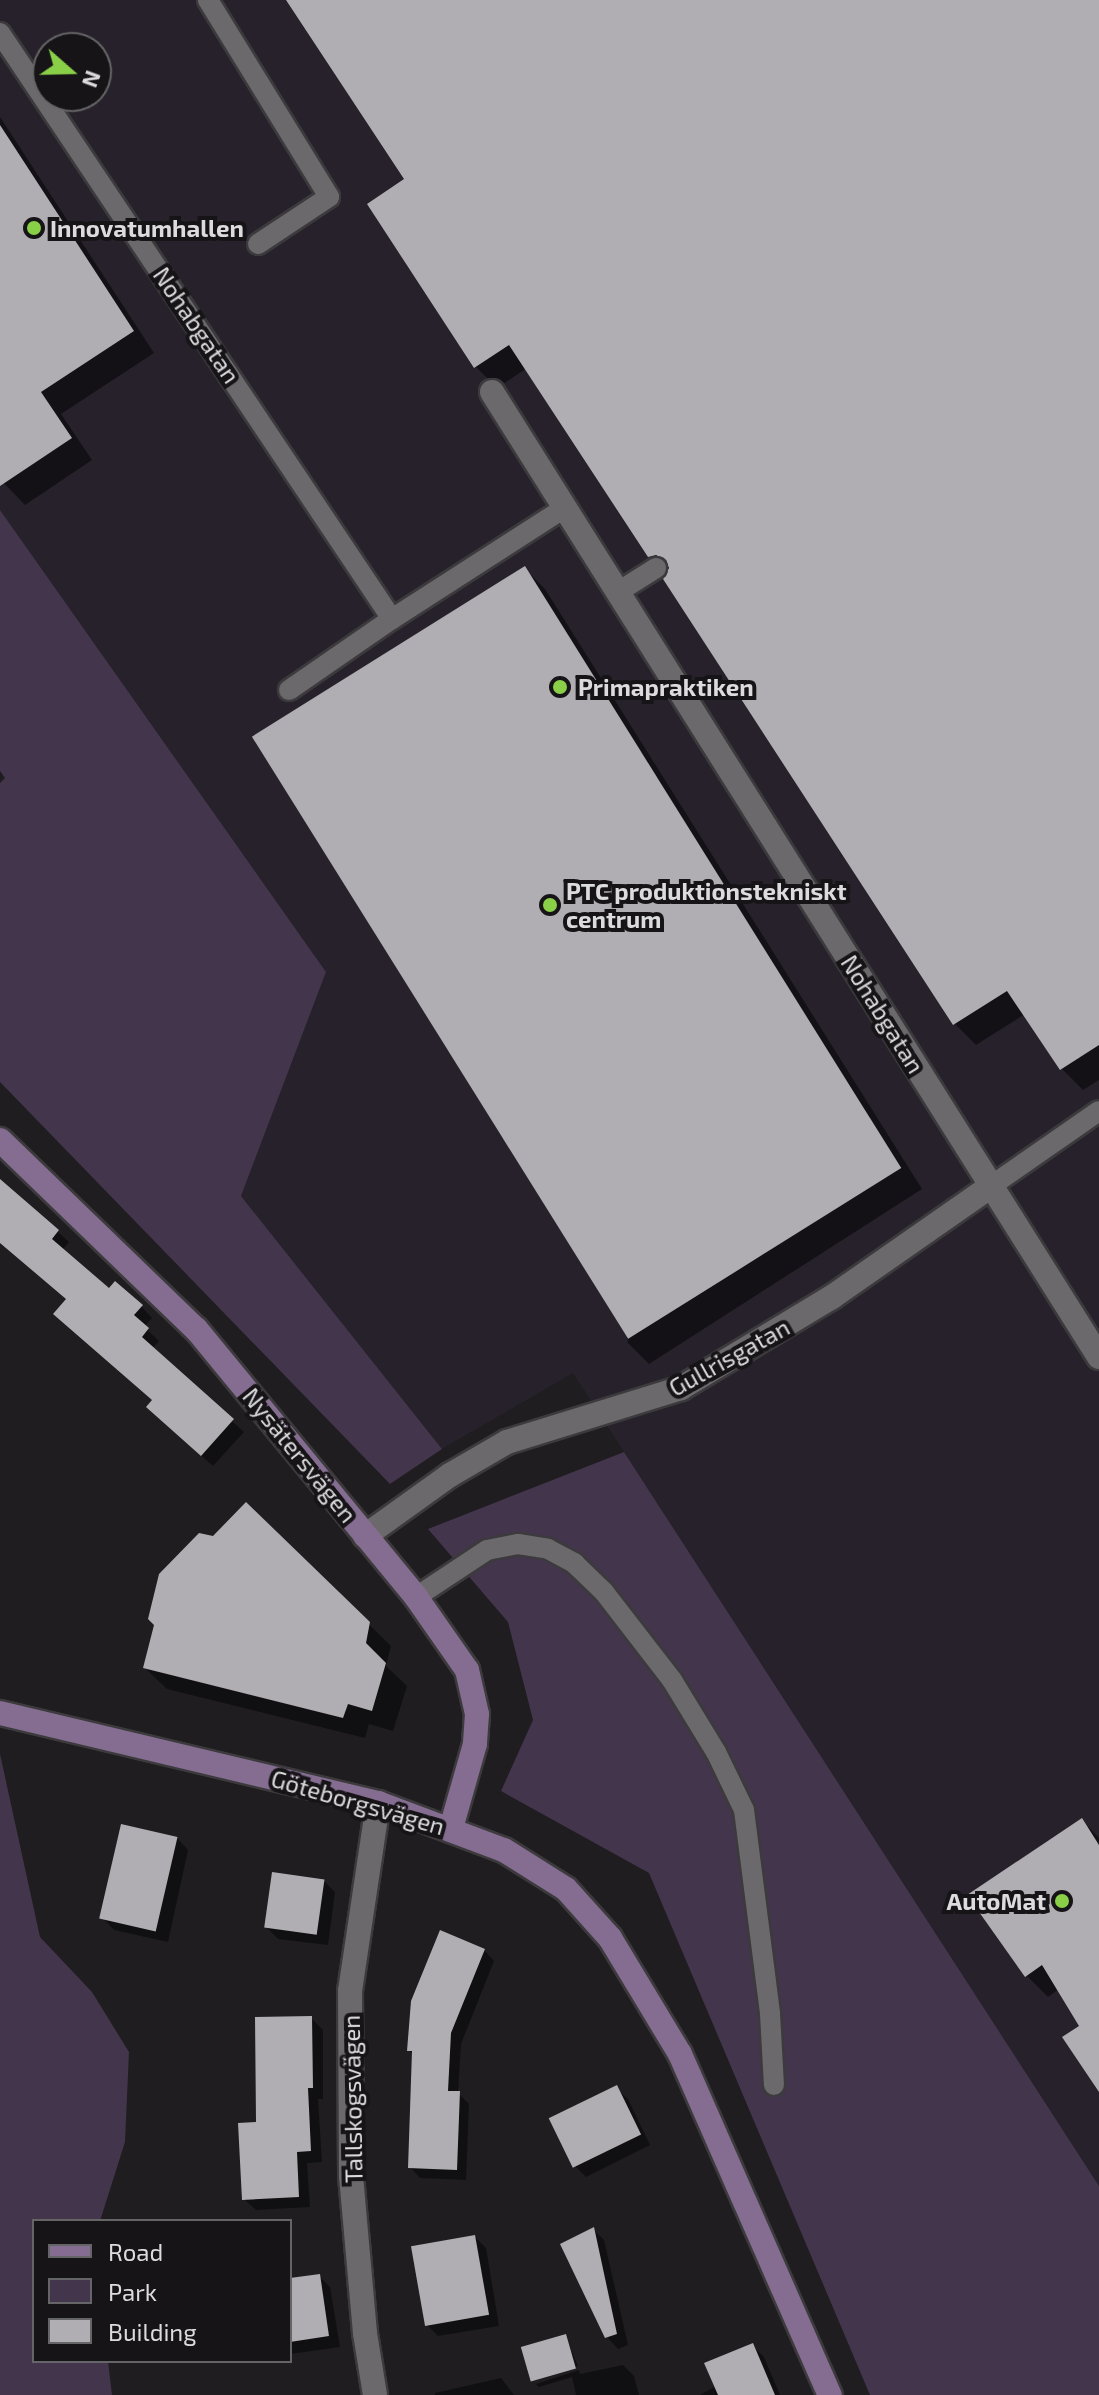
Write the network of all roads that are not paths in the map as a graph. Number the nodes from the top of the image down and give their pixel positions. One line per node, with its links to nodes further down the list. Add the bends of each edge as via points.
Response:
1 (208, 0): 3 (lane, via 329,197)
2 (0, 33): 8 (lane, Nohabgatan)
3 (258, 244)
4 (492, 392): 5 (street, Nohabgatan)
5 (563, 509): 7 (street, Nohabgatan); 8 (lane)
6 (656, 568): 7 (lane)
7 (618, 592): 12 (street, Nohabgatan)
8 (392, 619): 9 (lane)
9 (289, 690)
10 (1099, 1111): 12 (lane)
11 (0, 1140): 14 (street, Nysätersvägen, via 196,1329)
12 (991, 1186): 13 (street, Nohabgatan); 14 (street, Gullrisgatan, via 832,1297 681,1388 507,1442)
13 (1099, 1357)
14 (365, 1536): 15 (street, Nysätersvägen)
15 (416, 1597): 18 (street, Nysätersvägen, via 467,1670 477,1714 475,1744); 19 (lane, via 487,1550 518,1544 548,1549 574,1563 604,1592 672,1680 744,1810)
16 (0, 1713): 17 (street, Göteborgsvägen)
17 (378, 1803): 18 (street, Göteborgsvägen); 20 (street, Tallskogsvägen, via 350,1991 351,2176)
18 (451, 1828): 21 (street, Göteborgsvägen, via 504,1850 566,1889 610,1938 680,2054)
19 (774, 2085)
20 (375, 2395)
21 (830, 2395)

